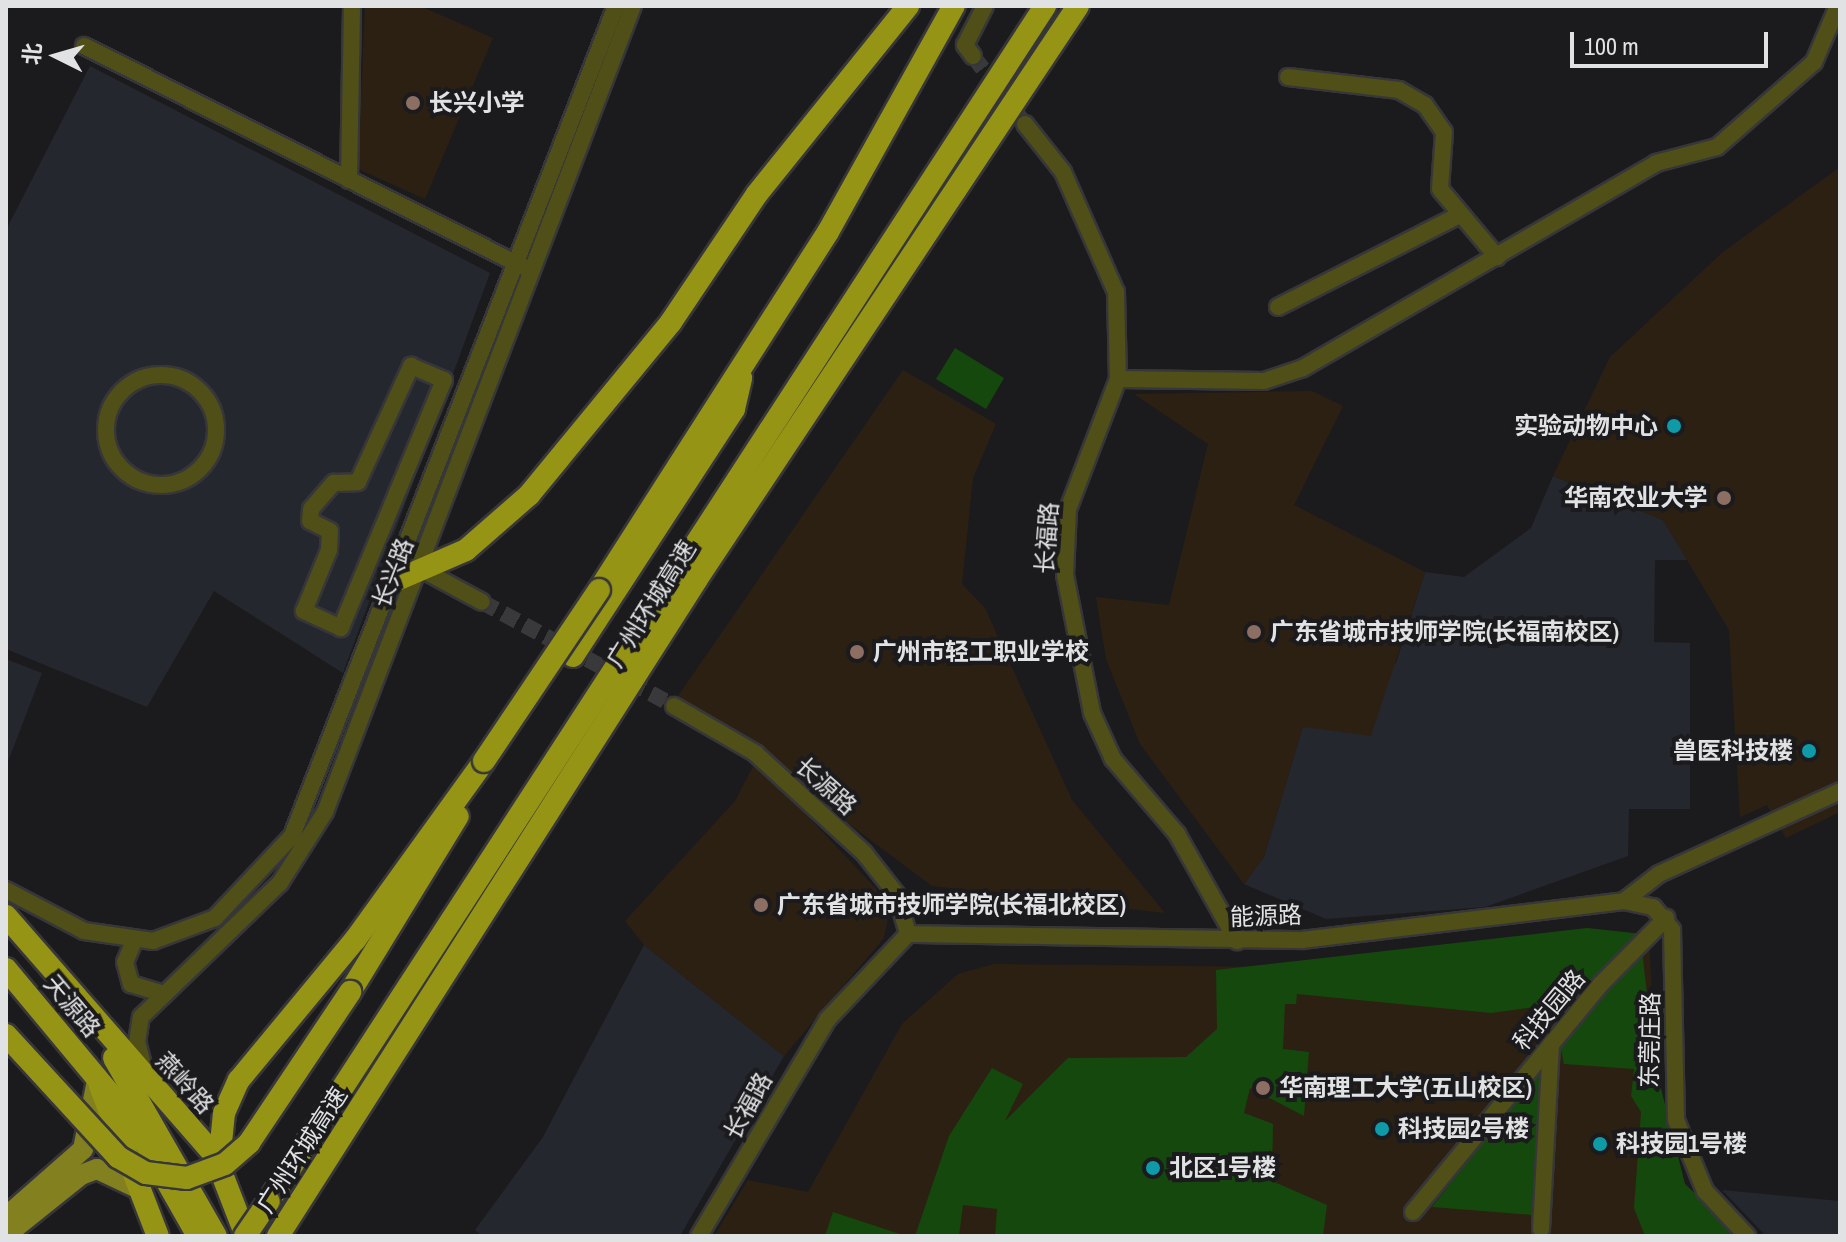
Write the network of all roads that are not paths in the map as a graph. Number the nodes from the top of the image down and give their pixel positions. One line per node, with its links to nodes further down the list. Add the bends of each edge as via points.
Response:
1 (352, 6): 14 (street)
2 (616, 6): 17 (street, 长兴路)
3 (633, 6): 17 (street, 长兴路)
4 (908, 6): 23 (highway, via 757,194 671,322 529,495 493,531)
5 (954, 6): 18 (highway)
6 (985, 6): 11 (street, via 965,45)
7 (1045, 6): 55 (highway, 广州环城高速, bridge)
8 (1078, 6): 56 (highway, 广州环城高速, via 705,567)
9 (1838, 6): 16 (street, via 1814,62 1717,147 1656,163)
10 (84, 46): 14 (street)
11 (973, 56)
12 (1288, 77): 15 (street, via 1399,90 1425,105 1444,132 1440,189)
13 (1025, 124): 20 (street, 长福路, via 1063,172 1116,292)
14 (349, 180): 17 (street)
15 (1461, 214): 16 (street); 19 (street)
16 (1497, 257): 20 (street, via 1290,373 1264,381)
17 (526, 268): 23 (street, 长兴路); 24 (street, 长兴路)
18 (782, 302): 26 (highway, via 734,409); 28 (highway, bridge)
19 (1278, 307)
20 (1118, 379): 36 (street, 长福路, via 1068,509 1065,575 1078,650 1092,713 1113,759 1177,834)
21 (188, 381): 21 (street, via 152,375 135,380 111,407 111,452 143,482 179,483 211,452 212,408)
22 (346, 480): 22 (street, via 324,489 311,509 310,521 330,531 329,550 304,611 341,628 444,380 411,366 358,482)
23 (421, 569): 24 (highway); 25 (street); 39 (street, 长兴路, via 311,839 265,900)
24 (397, 580): 35 (street, 长兴路, via 313,797 280,853 215,918 173,937)
25 (482, 602)
26 (573, 656)
27 (674, 706): 34 (street, 长源路, via 755,753 864,853 897,895)
28 (484, 761): 44 (highway, bridge, via 434,866 249,1143 217,1169 178,1178 146,1173); 45 (highway, via 355,940 239,1080 224,1113)
29 (1840, 791): 31 (street, via 1659,874)
30 (6, 890): 35 (street, 长兴路, via 84,931)
31 (1624, 901): 33 (street); 36 (street, 能源路, via 1302,940)
32 (6, 916): 38 (highway, 天源路)
33 (1666, 918): 41 (street, 科技园路); 58 (street, 东莞庄路, via 1675,953 1676,1120 1705,1191)
34 (908, 934): 36 (street, 能源路); 57 (street, 长福路, via 828,1019)
35 (134, 941): 39 (street, via 125,962 131,984)
36 (1237, 941)
37 (6, 969): 42 (highway, 天源路)
38 (63, 975): 43 (highway, 燕岭路); 54 (highway, via 181,1165)
39 (164, 994): 43 (street, 长兴路, via 141,1017 137,1042)
40 (6, 1035): 44 (highway, bridge)
41 (1551, 1044): 48 (street, 科技园路); 50 (street)
42 (97, 1077): 44 (main road); 47 (highway); 53 (highway, via 162,1166)
43 (164, 1100): 45 (highway, 燕岭路)
44 (92, 1130): 46 (main road)
45 (219, 1163): 55 (highway, 燕岭路)
46 (67, 1175): 47 (main road, via 97,1169); 49 (main road); 51 (main road)
47 (135, 1187): 52 (highway)
48 (1413, 1212)
49 (6, 1217)
50 (1541, 1229)
51 (6, 1235)
52 (158, 1236)
53 (198, 1236)
54 (216, 1236)
55 (245, 1236)
56 (278, 1236)
57 (699, 1236)
58 (1747, 1236)

